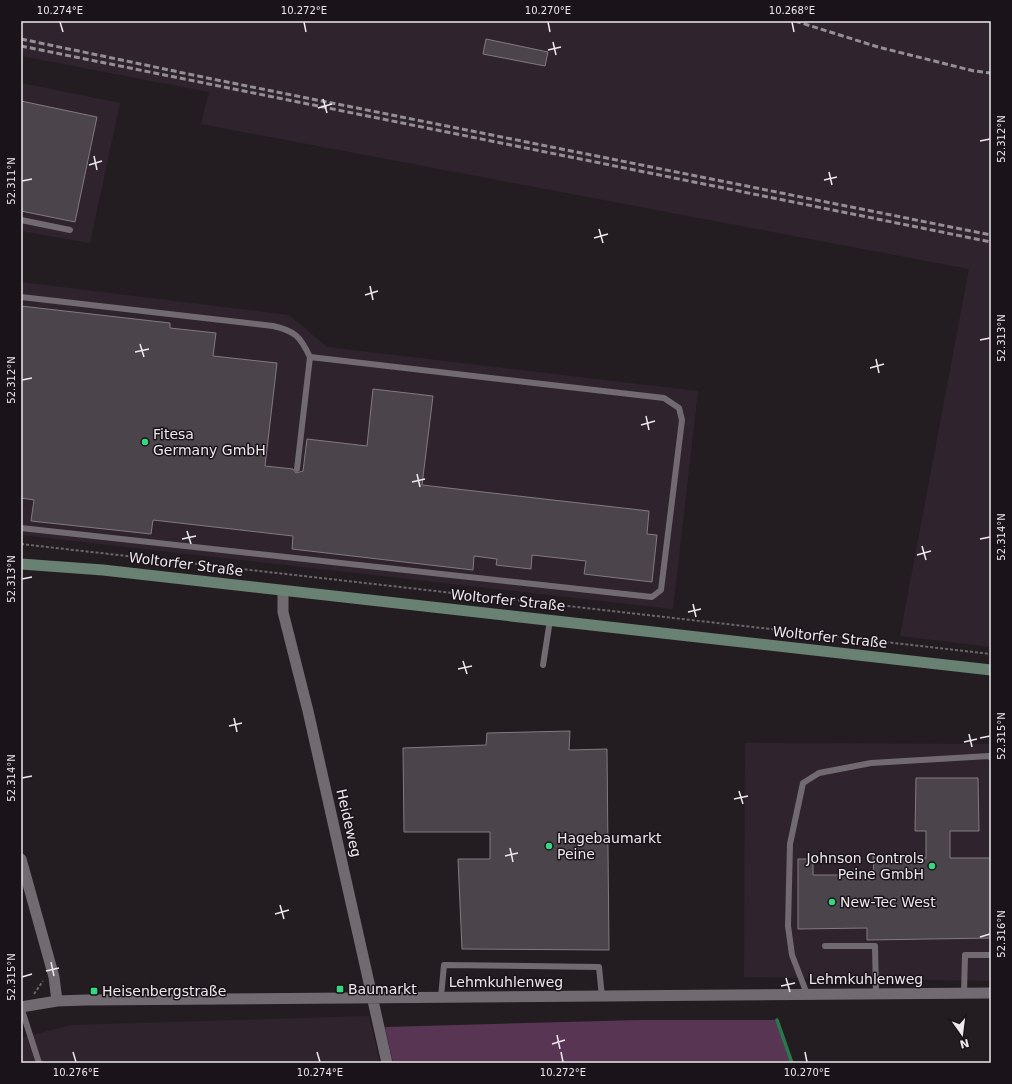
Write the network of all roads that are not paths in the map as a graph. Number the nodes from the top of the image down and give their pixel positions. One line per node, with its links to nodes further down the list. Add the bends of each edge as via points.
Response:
1 (21, 220): 2 (lane)
2 (70, 230)
3 (21, 297): 4 (lane, via 273,326 290,330 304,343)
4 (310, 357): 5 (lane); 6 (lane, via 664,398 679,408 682,420 661,590 652,597)
5 (297, 468)
6 (21, 528)
7 (21, 564): 8 (main road, Woltorfer Straße, via 103,570)
8 (283, 591): 9 (main road, Woltorfer Straße); 22 (street, Heideweg, via 283,612)
9 (550, 620): 10 (lane); 11 (main road, Woltorfer Straße)
10 (543, 665)
11 (991, 670)
12 (991, 758): 18 (lane, via 989,756 871,762 819,774 803,782 790,844 788,926 792,954)
13 (21, 859): 23 (street, via 54,977)
14 (825, 946): 19 (lane, via 875,946)
15 (991, 955): 16 (lane, via 965,955)
16 (964, 993): 17 (street, Lehmkuhlenweg); 19 (street, Lehmkuhlenweg)
17 (991, 993)
18 (807, 994): 19 (street, Lehmkuhlenweg); 21 (street, Lehmkuhlenweg)
19 (876, 994)
20 (441, 997): 21 (street, Lehmkuhlenweg); 21 (lane, via 444,965 599,967); 22 (street, Lehmkuhlenweg)
21 (602, 997)
22 (373, 998): 23 (street, Lehmkuhlenweg); 26 (street, Heideweg)
23 (57, 1001): 24 (street, Lehmkuhlenweg)
24 (21, 1007): 25 (lane)
25 (39, 1063)
26 (388, 1063)

